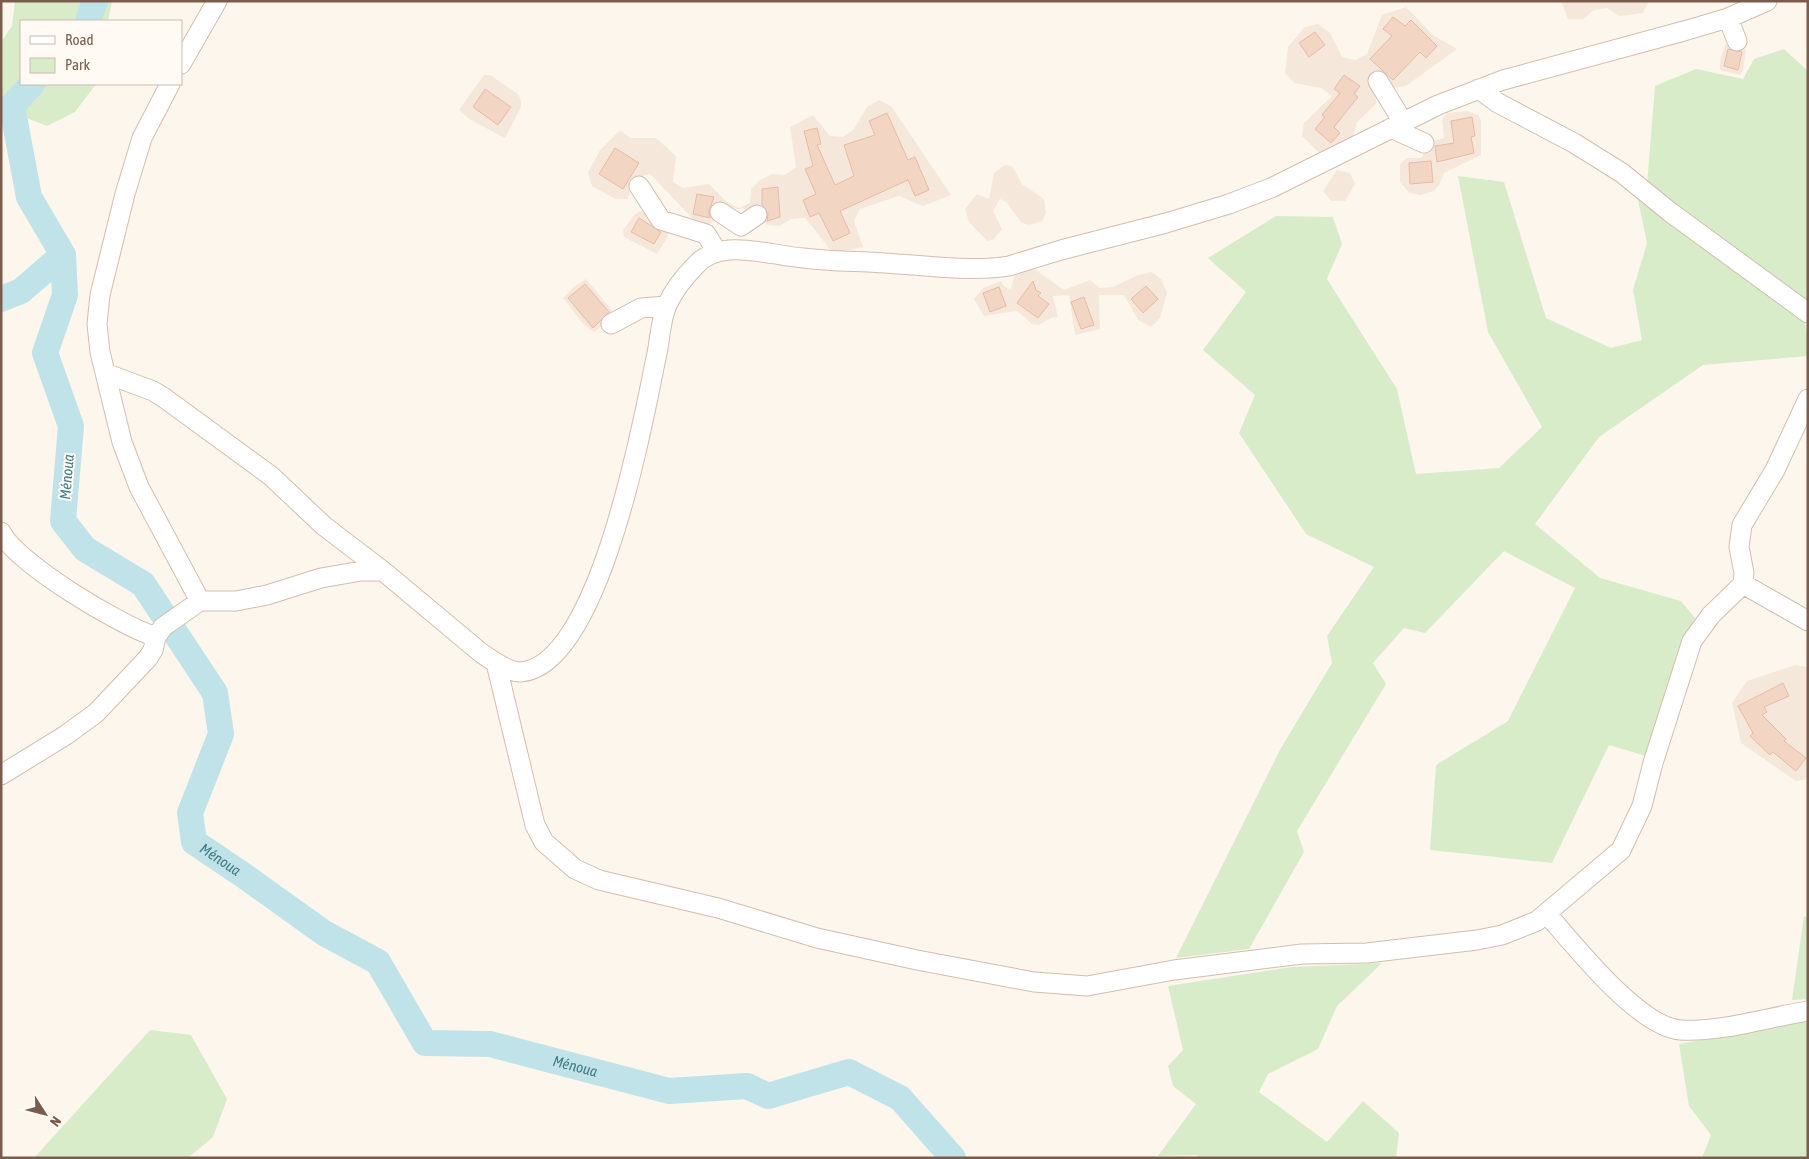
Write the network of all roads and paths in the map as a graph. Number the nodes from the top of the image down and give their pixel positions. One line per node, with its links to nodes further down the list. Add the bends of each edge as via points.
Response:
1 (217, 1): 5 (street)
2 (1767, 1): 3 (street)
3 (1728, 18): 4 (street); 8 (street)
4 (1737, 41)
5 (182, 62)
6 (1378, 81): 9 (street)
7 (169, 85): 20 (street, via 142,138 100,295 97,324)
8 (1479, 89): 9 (street); 18 (street, via 1622,173)
9 (1397, 125): 10 (street); 16 (street, via 1271,188 1229,204 995,269 822,260)
10 (1424, 143)
11 (639, 186): 15 (street, via 661,220 706,234)
12 (720, 212): 14 (street)
13 (757, 215): 14 (street)
14 (741, 226): 16 (street)
15 (717, 252): 16 (street); 17 (street, via 696,265)
16 (748, 252)
17 (666, 306): 19 (street, via 641,308); 28 (street, via 615,536 590,599 562,645 549,659 519,672)
18 (1808, 313)
19 (611, 324)
20 (105, 373): 23 (street, via 153,390 163,397 271,476 324,526); 25 (street, via 122,442 138,487)
21 (1808, 399): 24 (street, via 1775,470 1742,525 1739,547)
22 (1, 532): 27 (street, via 13,549 72,592 98,608)
23 (383, 571): 25 (street, via 320,578 267,596 236,601); 28 (street)
24 (1743, 584): 26 (street); 30 (street, via 1710,615 1692,641 1642,806 1628,838 1612,860)
25 (200, 601): 27 (street)
26 (1808, 621)
27 (159, 632): 29 (street, via 148,658 96,713)
28 (496, 663): 30 (street, via 535,825 544,842 575,868 599,880 718,908 817,938 1025,981 1087,986 1174,970 1302,954 1367,953 1445,945 1502,934 1530,925)
29 (1, 775)
30 (1547, 914): 31 (street, via 1597,970 1638,1009 1665,1026 1682,1030 1724,1026)
31 (1808, 1011)

